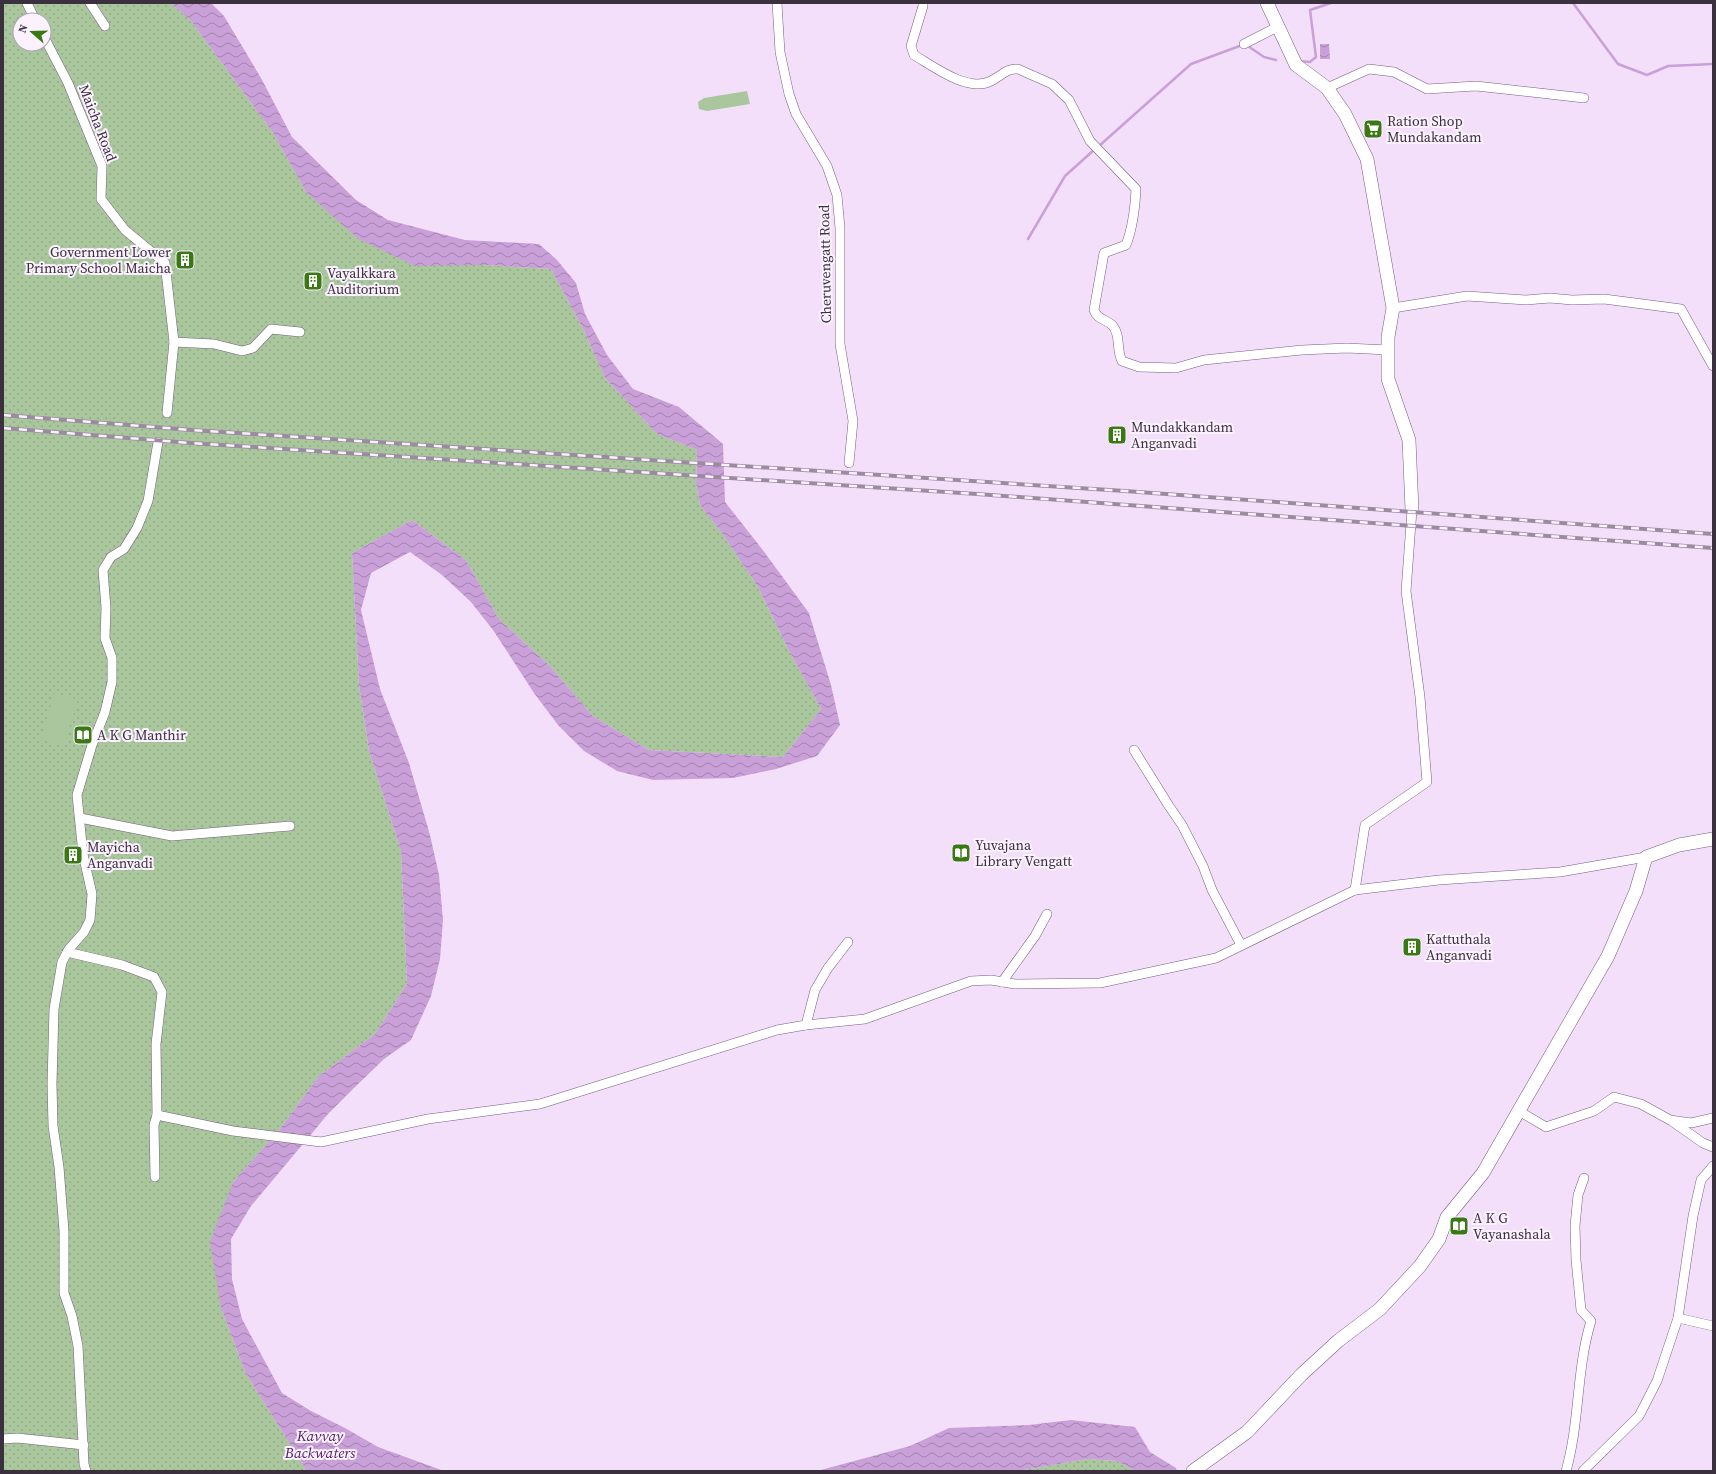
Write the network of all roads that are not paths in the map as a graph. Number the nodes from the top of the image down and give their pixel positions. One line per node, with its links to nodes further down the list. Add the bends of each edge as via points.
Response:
1 (90, 3): 5 (street)
2 (777, 3): 18 (street, Cheruvengatt Road, via 780,52 789,94 796,114 827,166 837,195 840,228 840,344 853,420)
3 (923, 3): 14 (street, via 911,46 914,55 964,83 984,84 1012,68 1052,84 1069,100 1093,145 1136,189 1131,233 1126,245 1104,253 1094,310 1096,316 1115,329 1122,361 1140,367 1176,368 1204,360 1302,350)
4 (1267, 3): 6 (street)
5 (105, 26)
6 (1277, 27): 7 (street); 9 (street, via 1296,65)
7 (1244, 44)
8 (52, 52): 13 (street, Maicha Road, via 68,83 102,166 101,199 125,230 165,263)
9 (1327, 88): 10 (street, via 1369,69 1394,72 1427,89 1476,86); 11 (street, via 1345,114 1367,159)
10 (1584, 98)
11 (1393, 308): 14 (street); 15 (street, via 1467,296 1526,300 1604,299 1668,306 1681,309)
12 (300, 332): 13 (street, via 271,329 253,348 242,351 214,344)
13 (174, 342): 16 (street, Maicha Road)
14 (1388, 350): 19 (street, via 1388,379 1409,440)
15 (1713, 366)
16 (167, 413)
17 (158, 442): 21 (street, via 148,501 137,528 124,549 111,557 103,570 105,638 112,658 112,682 105,712 77,795)
18 (849, 463)
19 (1412, 510): 25 (street, via 1406,591 1420,697 1427,782 1365,825)
20 (1134, 750): 28 (street, via 1182,825 1204,866 1212,890)
21 (80, 818): 22 (street, via 172,836); 29 (street, via 83,854 92,894 90,920 84,932)
22 (290, 826)
23 (1713, 840): 24 (street, via 1679,845)
24 (1646, 857): 25 (street, via 1560,872 1439,880); 32 (street, via 1636,891 1608,956)
25 (1355, 890): 28 (street)
26 (1047, 914): 30 (street, via 1035,936)
27 (848, 942): 31 (street, via 815,990)
28 (1242, 945): 30 (street, via 1216,958 1100,983)
29 (67, 952): 33 (street, via 122,965 154,977 159,986 162,992 156,1044); 43 (street, via 62,962 54,1009 52,1084 64,1231 64,1293 78,1346)
30 (1002, 982): 31 (street, via 971,981 865,1018)
31 (806, 1025): 33 (street, via 777,1030 540,1104 428,1118 322,1142 233,1131)
32 (1519, 1111): 35 (street, via 1546,1127 1594,1112 1614,1097 1641,1104); 45 (street, via 1483,1173 1447,1217 1438,1239 1420,1266 1380,1309 1338,1341 1301,1375 1247,1432)
33 (156, 1115): 38 (street)
34 (1713, 1118): 35 (street, via 1691,1123)
35 (1670, 1120): 36 (street)
36 (1713, 1147)
37 (1713, 1166): 40 (street, via 1701,1180)
38 (155, 1177)
39 (1584, 1178): 46 (street, via 1578,1195 1575,1226 1576,1260 1581,1310 1591,1321)
40 (1678, 1318): 41 (street); 47 (street, via 1657,1381 1639,1416)
41 (1713, 1326)
42 (3, 1439): 43 (street, via 17,1438)
43 (84, 1445): 44 (street)
44 (86, 1471)
45 (1193, 1471)
46 (1566, 1471)
47 (1583, 1471)

